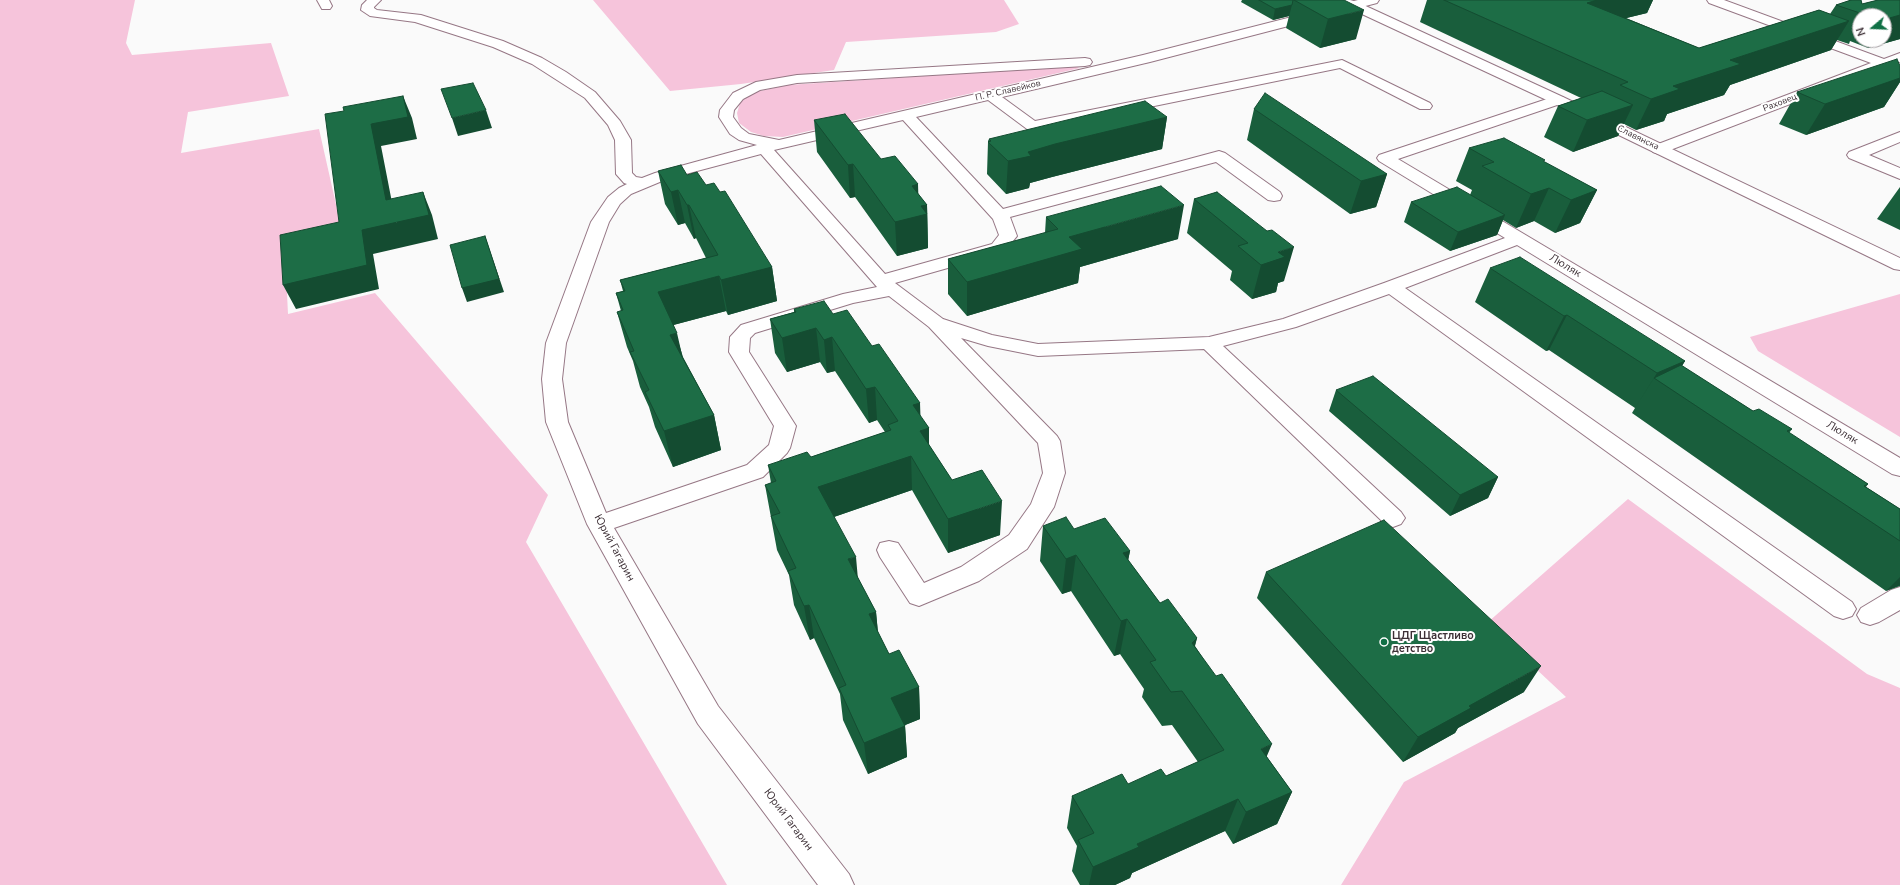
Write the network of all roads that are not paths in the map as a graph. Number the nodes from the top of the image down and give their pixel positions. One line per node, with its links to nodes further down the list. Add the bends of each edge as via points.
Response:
1 (375, 0): 18 (street, via 368,5 367,10 417,18 498,44 538,61 561,75 590,95 615,124 622,140 624,174 630,180)
2 (1337, 0): 5 (street, Славянска)
3 (1373, 0): 5 (street, П. Р. Славейков)
4 (1713, 0): 8 (street)
5 (1353, 5): 7 (street, П. Р. Славейков); 10 (street, Славянска)
6 (1900, 57): 8 (street, Раховец)
7 (1145, 59): 9 (street, П. Р. Славейков); 14 (street, via 797,79 756,86 738,96 726,110 729,123 744,137 766,143)
8 (1882, 63): 16 (street, Раховец)
9 (990, 96): 11 (street, via 1032,126 1342,64); 12 (street, П. Р. Славейков)
10 (1558, 100): 16 (street, Славянска); 21 (street, Люляк, via 1386,158)
11 (1424, 106)
12 (906, 115): 14 (street, П. Р. Славейков); 20 (street)
13 (1900, 137): 17 (street, via 1855,156)
14 (793, 141): 15 (street, П. Р. Славейков)
15 (764, 148): 18 (street, П. Р. Славейков); 23 (street)
16 (1659, 148): 22 (street, Славянска)
17 (1900, 174)
18 (642, 183): 29 (street, Юрий Гагарин, via 614,201 600,222 556,343 552,379 557,422)
19 (1274, 196): 20 (street, via 1219,156)
20 (999, 215): 23 (street, via 1008,236 998,248)
21 (1520, 238): 24 (street); 27 (street, Люляк)
22 (1900, 265)
23 (887, 285): 25 (street); 29 (street, via 748,329 740,337 739,352 785,426 779,448 754,471)
24 (1392, 287): 26 (street, via 1289,323); 32 (street)
25 (936, 323): 26 (street, via 988,340 1038,350); 30 (street, via 1049,441 1054,473 1042,507 1018,542 970,574 920,596)
26 (1209, 343): 28 (street)
27 (1900, 468)
28 (1393, 518)
29 (599, 524): 34 (street, Юрий Гагарин, via 708,715)
30 (889, 550)
31 (1900, 597): 33 (street)
32 (1843, 609)
33 (1870, 615)
34 (838, 885)

